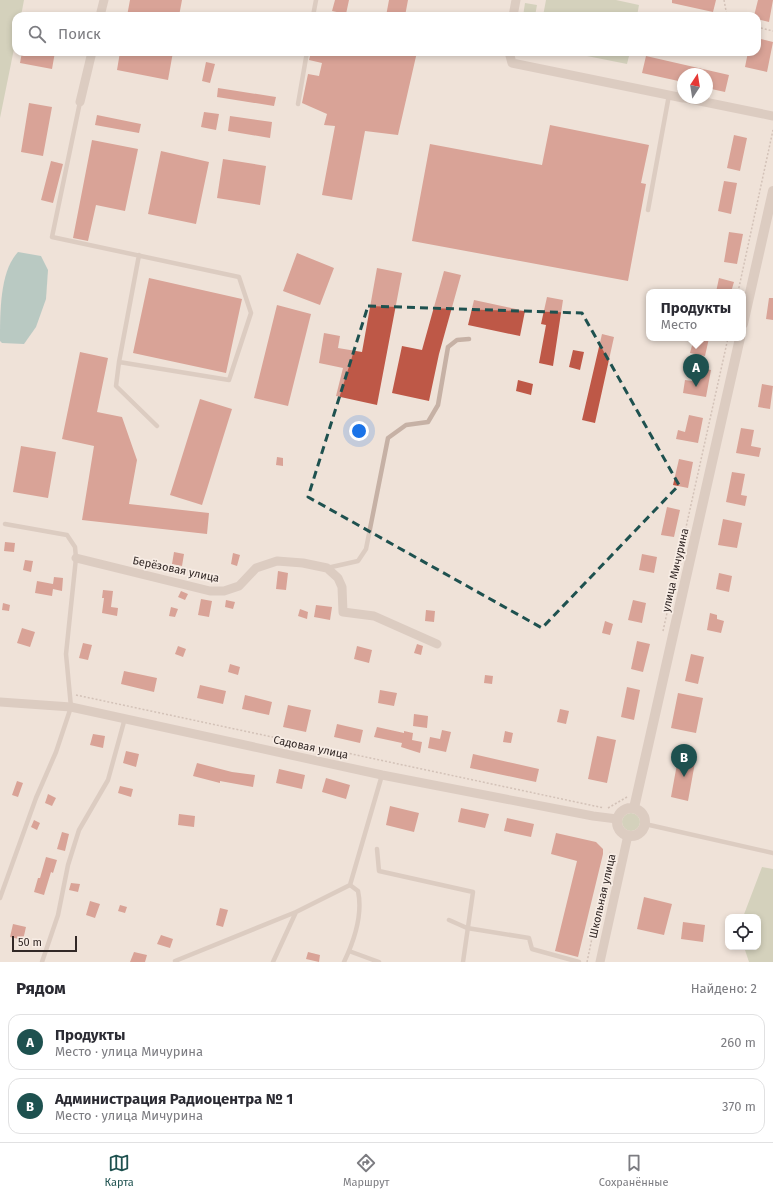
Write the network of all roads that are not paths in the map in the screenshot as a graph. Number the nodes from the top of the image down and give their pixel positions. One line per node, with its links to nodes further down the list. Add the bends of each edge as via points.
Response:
1 (104, 0): 4 (street)
2 (316, 0): 5 (lane)
3 (516, 0): 6 (street)
4 (101, 12)
5 (314, 12)
6 (514, 12)
7 (91, 56): 12 (street)
8 (306, 56): 13 (lane)
9 (510, 56): 10 (street, via 512,63)
10 (670, 95): 11 (street); 17 (lane)
11 (677, 96)
12 (80, 102): 18 (lane, via 52,237)
13 (298, 104)
14 (713, 104): 15 (street)
15 (773, 116)
16 (773, 190): 19 (street)
17 (648, 210)
18 (139, 255): 22 (lane); 22 (lane, via 240,277 251,313 229,380)
19 (746, 311)
20 (469, 339): 26 (lane, via 457,340 448,347 438,405 428,422 406,425 388,438 366,549 358,560)
21 (739, 341): 32 (street, улица Мичурина)
22 (119, 362): 23 (lane, via 116,386)
23 (157, 426)
24 (5, 524): 25 (lane, via 67,535 75,547)
25 (76, 558): 26 (street, Берёзовая улица, via 210,591 224,591 238,586 256,568 277,561); 29 (lane, via 66,654)
26 (327, 568): 27 (street, via 338,578 342,587 343,612 374,616)
27 (437, 644)
28 (0, 702): 29 (street, Садовая улица)
29 (71, 707): 30 (street, Садовая улица); 39 (lane)
30 (124, 718): 31 (street, Садовая улица); 45 (lane, via 108,780 79,830 68,865 58,914)
31 (382, 775): 33 (street, Садовая улица); 38 (lane)
32 (634, 808): 33 (street, via 623,810); 34 (street, via 642,814)
33 (617, 819): 35 (street, via 619,829)
34 (644, 824): 35 (street, via 638,833); 37 (lane)
35 (628, 835): 51 (street, Школьная улица)
36 (377, 849): 42 (lane, via 379,872 473,892)
37 (773, 853)
38 (350, 885): 40 (lane); 43 (lane, via 358,891 361,904)
39 (0, 898)
40 (296, 912): 44 (lane); 46 (lane)
41 (449, 920): 42 (lane)
42 (467, 928): 49 (lane); 50 (lane, via 530,938 532,949)
43 (349, 951): 47 (lane); 48 (lane)
44 (175, 961)
45 (42, 962)
46 (273, 962)
47 (344, 962)
48 (379, 962)
49 (463, 962)
50 (578, 962)
51 (600, 962)

